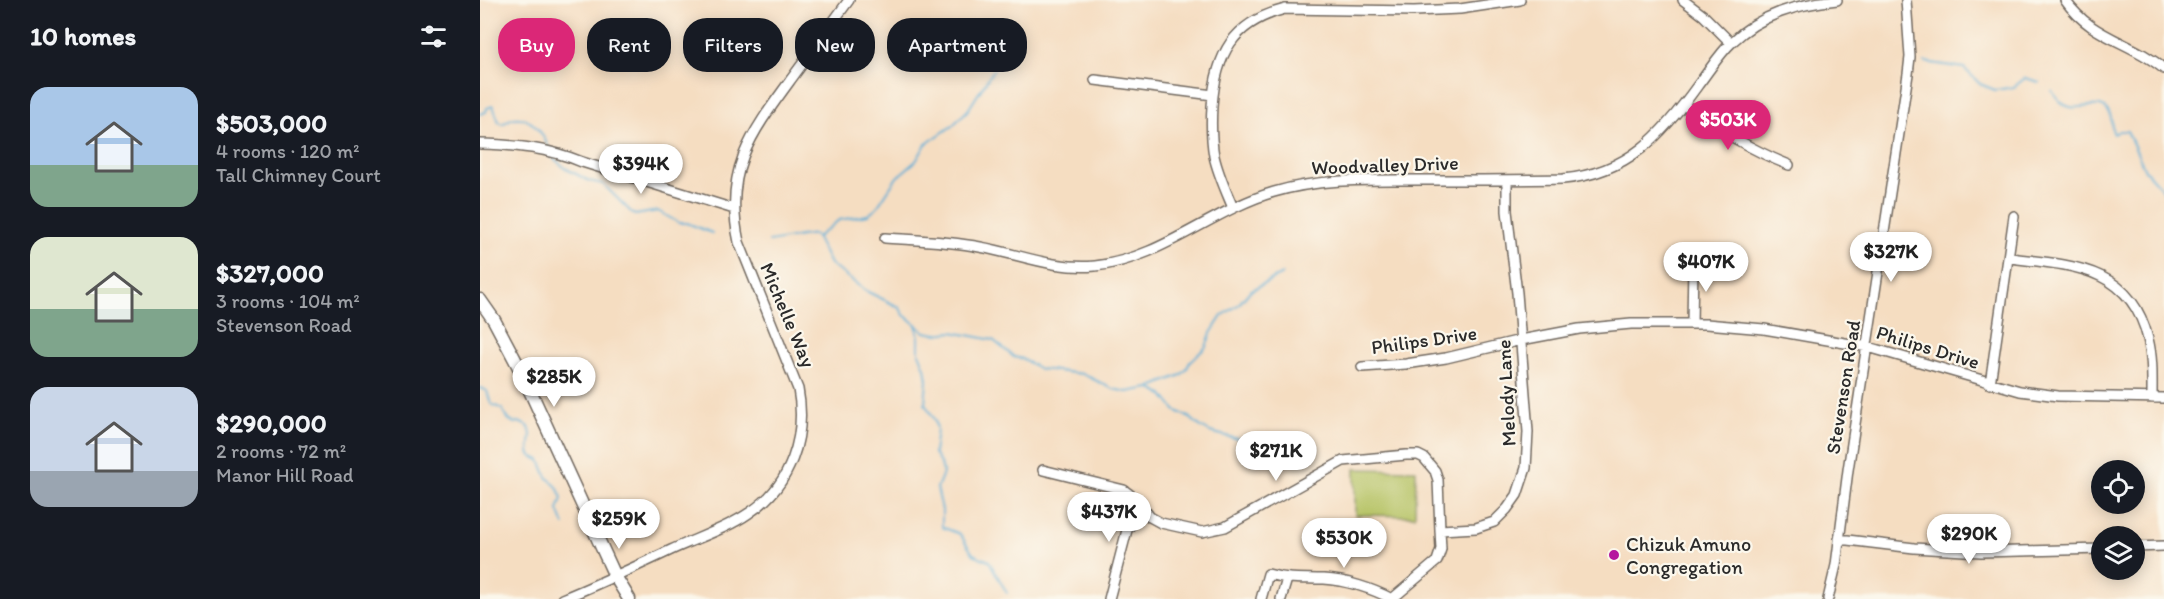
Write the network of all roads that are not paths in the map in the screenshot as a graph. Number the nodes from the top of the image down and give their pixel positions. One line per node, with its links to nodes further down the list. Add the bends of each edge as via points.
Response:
1 (849, 0): 16 (street, Michelle Way, via 754,130 738,172)
2 (1520, 0): 10 (street, via 1440,10 1297,8 1265,14 1245,26 1230,43 1218,68)
3 (1683, 0): 7 (street)
4 (1837, 0): 7 (street, Woodvalley Drive, via 1777,13)
5 (1906, 0): 24 (street, Stevenson Road, via 1910,57)
6 (2065, 0): 8 (street, via 2099,32 2146,55)
7 (1731, 43): 11 (street, Woodvalley Drive)
8 (2164, 69)
9 (1095, 80): 10 (street)
10 (1213, 95): 15 (street, via 1214,155)
11 (1684, 105): 13 (street, via 1737,141); 14 (street, Woodvalley Drive, via 1652,141 1610,168 1578,178)
12 (480, 144): 16 (street, via 555,152)
13 (1789, 165)
14 (1507, 180): 15 (street, Woodvalley Drive, via 1330,181 1276,191); 23 (street, Melody Lane)
15 (1233, 208): 18 (street, Woodvalley Drive, via 1141,255 1096,266 1059,266 978,247)
16 (734, 209): 37 (street, Michelle Way, via 742,253 796,380 802,414 797,449 776,488 751,512)
17 (2014, 216): 19 (street)
18 (885, 238)
19 (2009, 258): 26 (street); 27 (street, via 2090,271 2123,293 2138,312 2149,340)
20 (1693, 262): 22 (street)
21 (480, 300): 37 (main road, via 521,371)
22 (1692, 324): 23 (street, Philips Drive, via 1600,327); 24 (street, Philips Drive, via 1764,329)
23 (1521, 340): 25 (street, Philips Drive, via 1446,358); 31 (street, Melody Lane, via 1528,432 1526,468 1517,495 1502,515 1484,526)
24 (1868, 347): 26 (street, Philips Drive); 32 (street, Stevenson Road)
25 (1362, 367)
26 (1990, 384): 27 (street, Philips Drive, via 2058,396)
27 (2152, 398): 28 (street, Philips Drive)
28 (2164, 398)
29 (1043, 470): 30 (street, via 1124,490)
30 (1145, 512): 31 (street, via 1161,523 1213,530 1225,527 1342,460 1418,455 1430,464 1437,480); 42 (street, via 1127,530)
31 (1440, 530): 45 (street, via 1437,561)
32 (1839, 539): 35 (street, via 1981,552); 36 (street, Stevenson Road)
33 (2164, 546): 34 (street)
34 (2145, 547)
35 (2091, 549)
36 (1836, 565): 46 (street, Stevenson Road); 47 (street, Stevenson Road)
37 (615, 576): 39 (street, Michelle Way); 40 (main road); 41 (main road)
38 (1287, 579): 43 (street, via 1268,574); 44 (street); 45 (street, via 1326,579)
39 (562, 599)
40 (621, 599)
41 (628, 599)
42 (1109, 599)
43 (1261, 599)
44 (1281, 599)
45 (1392, 599)
46 (1828, 599)
47 (1834, 599)

